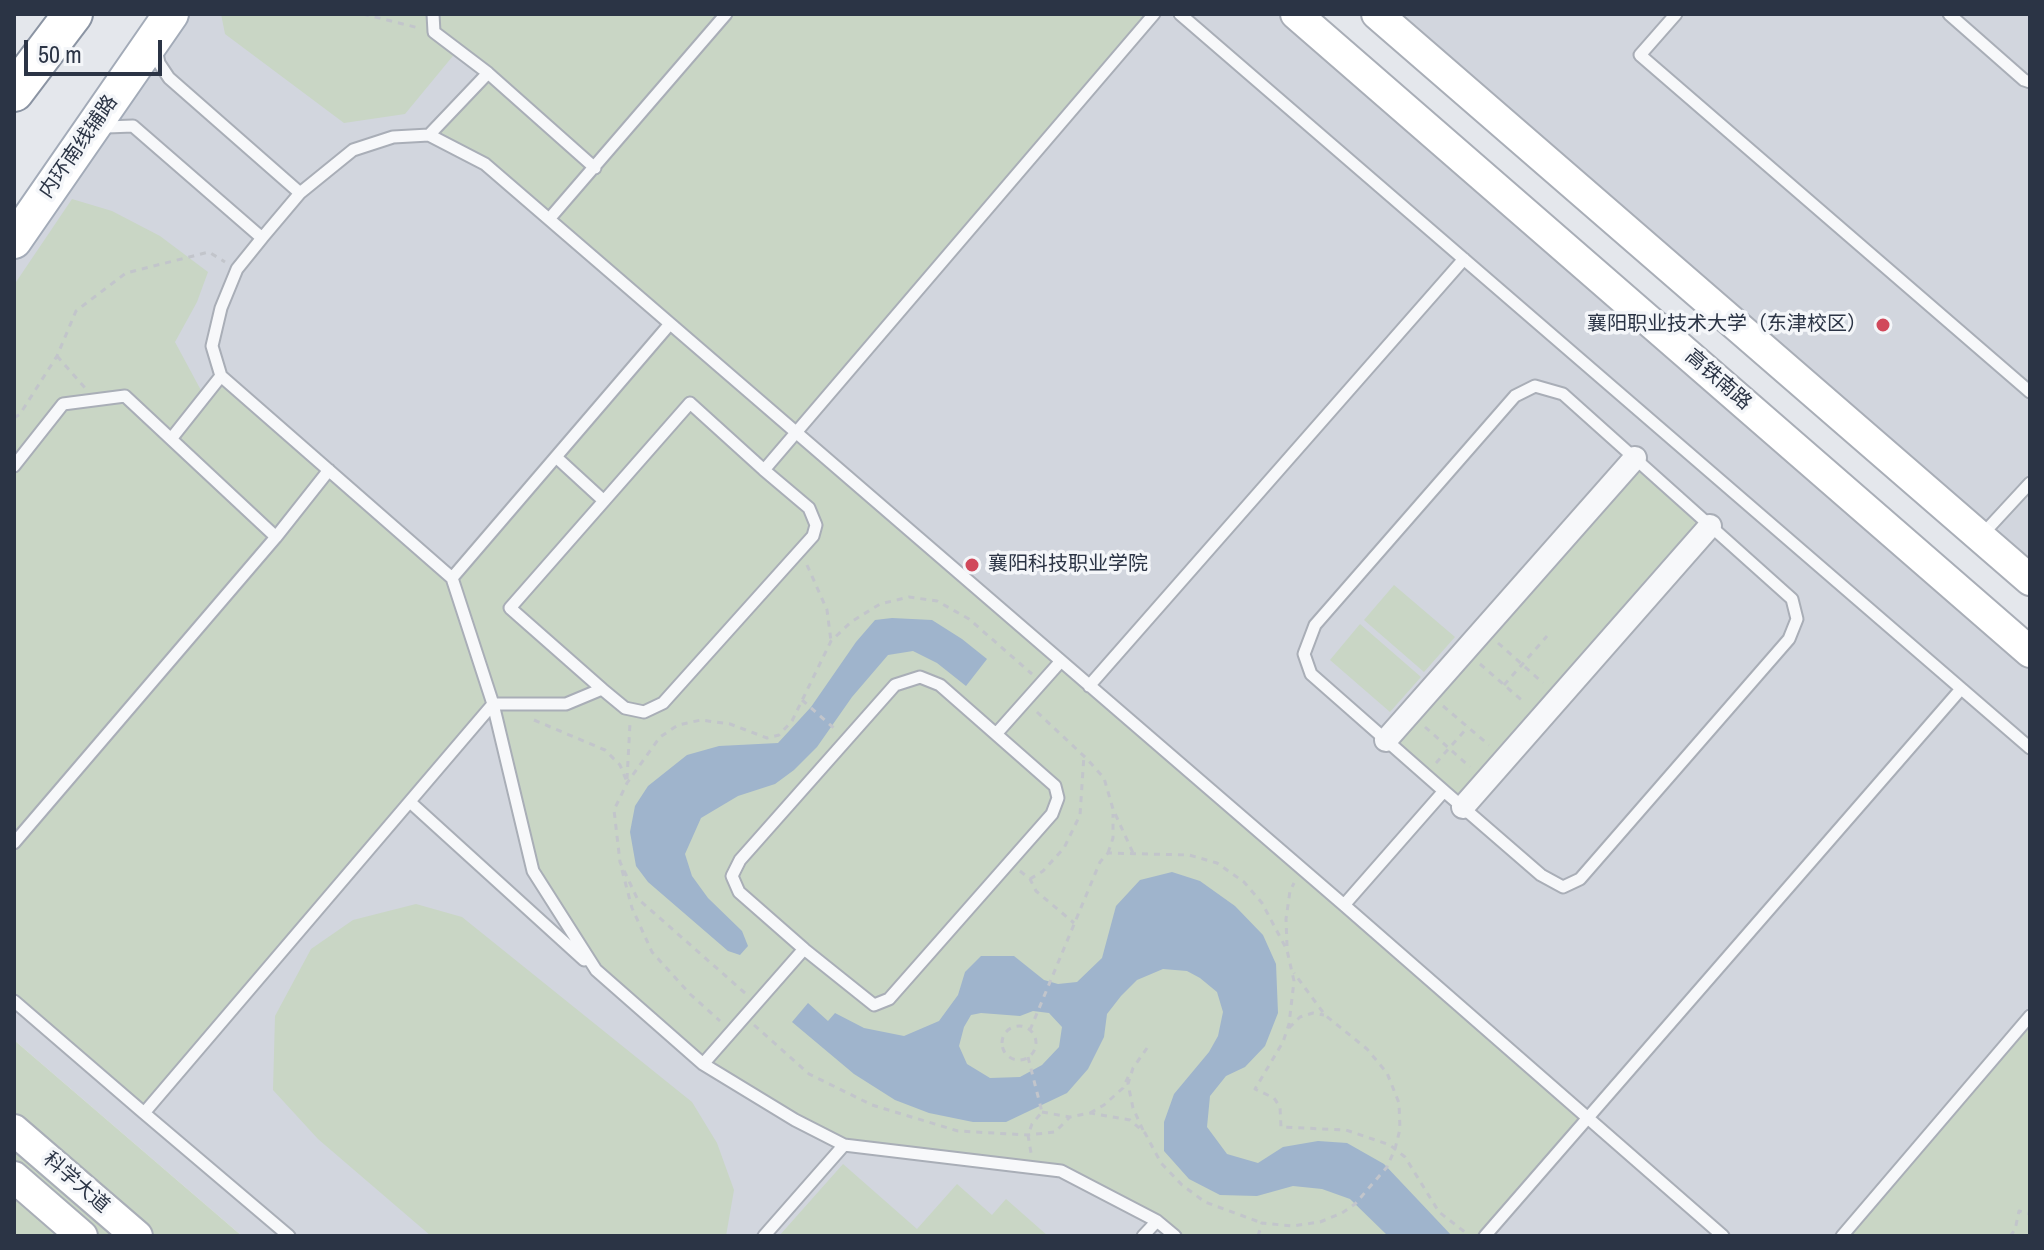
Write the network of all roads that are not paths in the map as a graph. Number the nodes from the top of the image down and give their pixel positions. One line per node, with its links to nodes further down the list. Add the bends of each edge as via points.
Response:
1 (44, 14): 12 (highway)
2 (73, 14): 15 (highway)
3 (433, 14): 13 (lane, via 434,32)
4 (726, 14): 18 (lane)
5 (1154, 14): 27 (lane)
6 (1180, 14): 23 (lane)
7 (1296, 14): 41 (main road, 高铁南路)
8 (1377, 14): 38 (main road)
9 (1676, 14): 26 (lane, via 1640,55)
10 (1949, 14): 14 (lane)
11 (162, 26): 17 (main road, 内环南线辅路); 19 (lane, via 159,63 169,78)
12 (14, 59)
13 (488, 73): 16 (lane); 18 (lane)
14 (2030, 82)
15 (14, 92)
16 (429, 135): 19 (lane, via 393,137 353,150); 20 (lane, via 485,164)
17 (82, 143): 21 (lane, via 107,127 133,126); 22 (main road, 内环南线辅路)
18 (595, 168): 20 (lane)
19 (300, 193): 21 (lane)
20 (550, 218): 24 (lane)
21 (262, 238): 25 (lane, via 237,269 221,308 212,346)
22 (14, 241)
23 (1464, 259): 43 (lane); 45 (lane)
24 (669, 325): 27 (lane); 29 (lane)
25 (221, 376): 28 (lane); 32 (lane)
26 (2030, 392)
27 (797, 432): 33 (lane); 42 (lane)
28 (171, 439): 31 (lane, via 125,396 63,404); 37 (lane)
29 (556, 457): 35 (lane); 39 (lane)
30 (1635, 458): 36 (lane); 48 (street); 48 (lane, via 1563,394 1535,386 1515,396 1315,625 1304,654 1311,674)
31 (14, 466)
32 (329, 470): 37 (lane); 39 (lane)
33 (764, 470): 35 (lane, via 690,403); 44 (lane, via 809,508 816,525 813,536 663,703 644,712 625,708)
34 (2030, 483): 38 (lane)
35 (604, 501): 44 (lane, via 510,608)
36 (1710, 526): 52 (street); 52 (lane, via 1792,599 1797,619 1789,639 1580,879 1563,887 1541,875)
37 (276, 537): 53 (lane)
38 (1980, 537): 40 (main road)
39 (452, 578): 46 (lane)
40 (2030, 580)
41 (2030, 652)
42 (1061, 661): 43 (lane); 47 (lane)
43 (1089, 686): 54 (lane)
44 (602, 689): 46 (lane, via 566,704)
45 (1961, 689): 49 (lane); 61 (lane)
46 (493, 704): 51 (lane); 56 (lane, via 533,871)
47 (996, 734): 55 (lane, via 1055,786 1058,798 1052,814 889,999 874,1005); 55 (lane, via 940,685 920,677 895,685 740,860 732,876 739,892)
48 (1386, 740): 50 (lane)
49 (2030, 748)
50 (1444, 791): 52 (lane); 54 (lane)
51 (410, 802): 56 (lane); 60 (lane)
52 (1463, 807)
53 (14, 843)
54 (1344, 905): 61 (lane)
55 (804, 949): 59 (lane)
56 (596, 970): 59 (lane)
57 (14, 1001): 60 (lane)
58 (2030, 1016): 74 (lane)
59 (703, 1064): 63 (lane)
60 (144, 1113): 68 (lane)
61 (1589, 1117): 72 (lane); 73 (lane)
62 (14, 1130): 67 (main road, 科学大道)
63 (844, 1145): 65 (lane, via 1061,1171); 69 (lane)
64 (14, 1177): 66 (main road, 科学大道)
65 (1157, 1221): 70 (lane); 71 (lane)
66 (82, 1236)
67 (137, 1236)
68 (289, 1236)
69 (764, 1236)
70 (1143, 1236)
71 (1175, 1236)
72 (1485, 1236)
73 (1723, 1236)
74 (1842, 1236)

